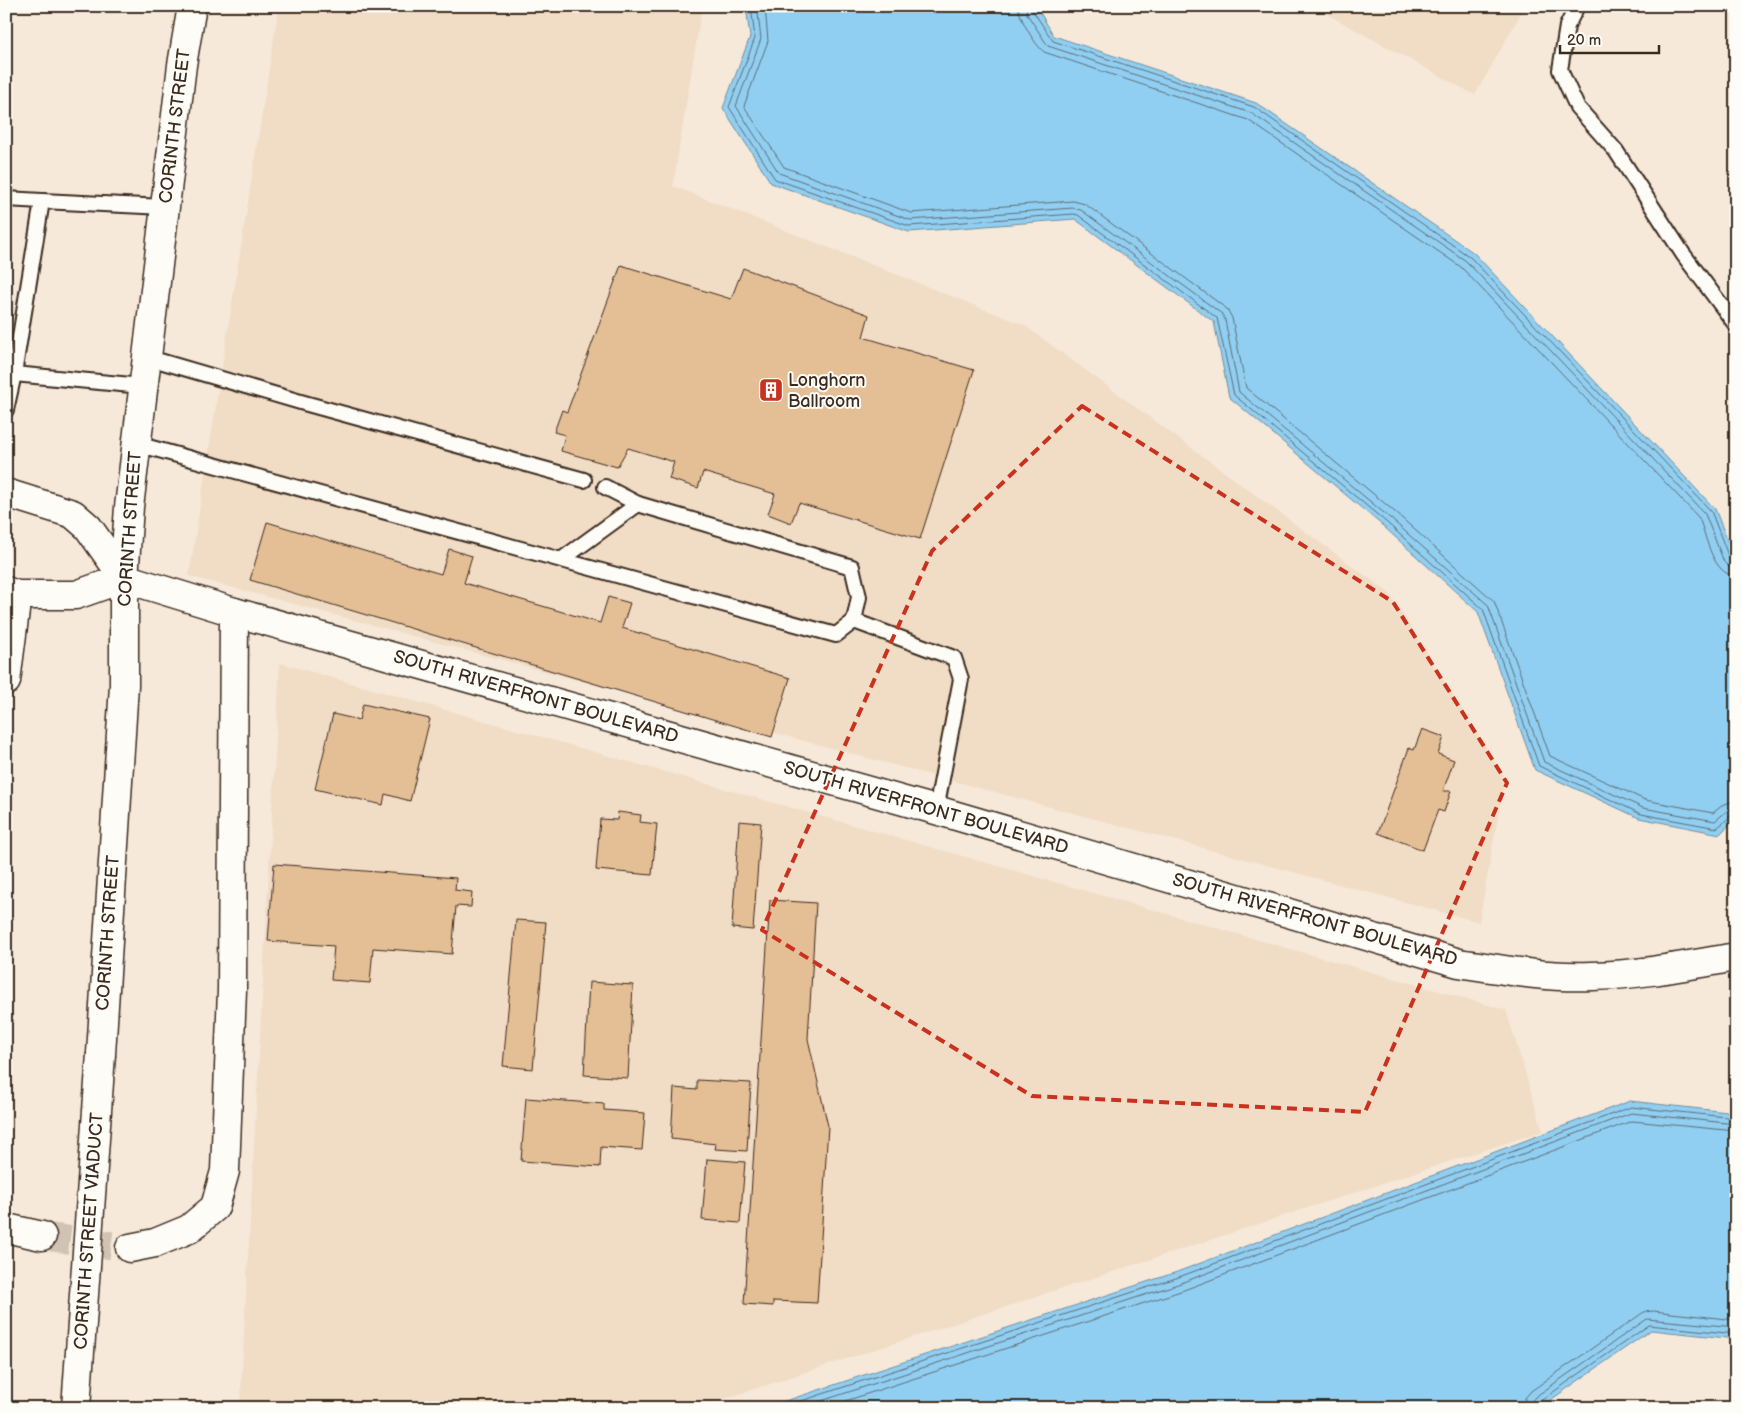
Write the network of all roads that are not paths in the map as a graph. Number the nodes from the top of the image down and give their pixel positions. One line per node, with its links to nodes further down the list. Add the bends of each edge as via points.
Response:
1 (192, 6): 5 (street, CORINTH STREET)
2 (1578, 6): 6 (lane, via 1567,26 1560,70 1577,107 1616,151 1683,254)
3 (6, 199): 4 (lane)
4 (42, 201): 5 (lane); 8 (lane)
5 (164, 207): 7 (street, CORINTH STREET)
6 (1736, 326)
7 (146, 357): 9 (street, CORINTH STREET); 12 (lane)
8 (10, 373): 9 (lane); 10 (lane)
9 (142, 386): 11 (street, CORINTH STREET)
10 (6, 410)
11 (137, 444): 16 (lane); 17 (street, CORINTH STREET)
12 (584, 480)
13 (605, 487): 15 (lane)
14 (6, 492): 17 (street, via 73,514 88,527)
15 (638, 504): 16 (lane); 20 (lane, via 852,567 859,598)
16 (562, 560): 20 (lane, via 836,635)
17 (124, 578): 18 (street, via 76,595); 19 (street, SOUTH RIVERFRONT BOULEVARD); 24 (street, CORINTH STREET, via 124,685)
18 (12, 593): 21 (street)
19 (234, 612): 22 (street, SOUTH RIVERFRONT BOULEVARD); 27 (street, via 232,990 225,1171 215,1207 189,1229 155,1243)
20 (854, 622): 22 (lane, via 954,658 961,679)
21 (6, 681)
22 (936, 810): 23 (street, SOUTH RIVERFRONT BOULEVARD, via 1460,962 1525,973 1592,976 1676,968)
23 (1736, 957)
24 (101, 1054): 28 (street, CORINTH STREET VIADUCT, bridge)
25 (6, 1228): 26 (street)
26 (42, 1236)
27 (130, 1248)
28 (76, 1408)

